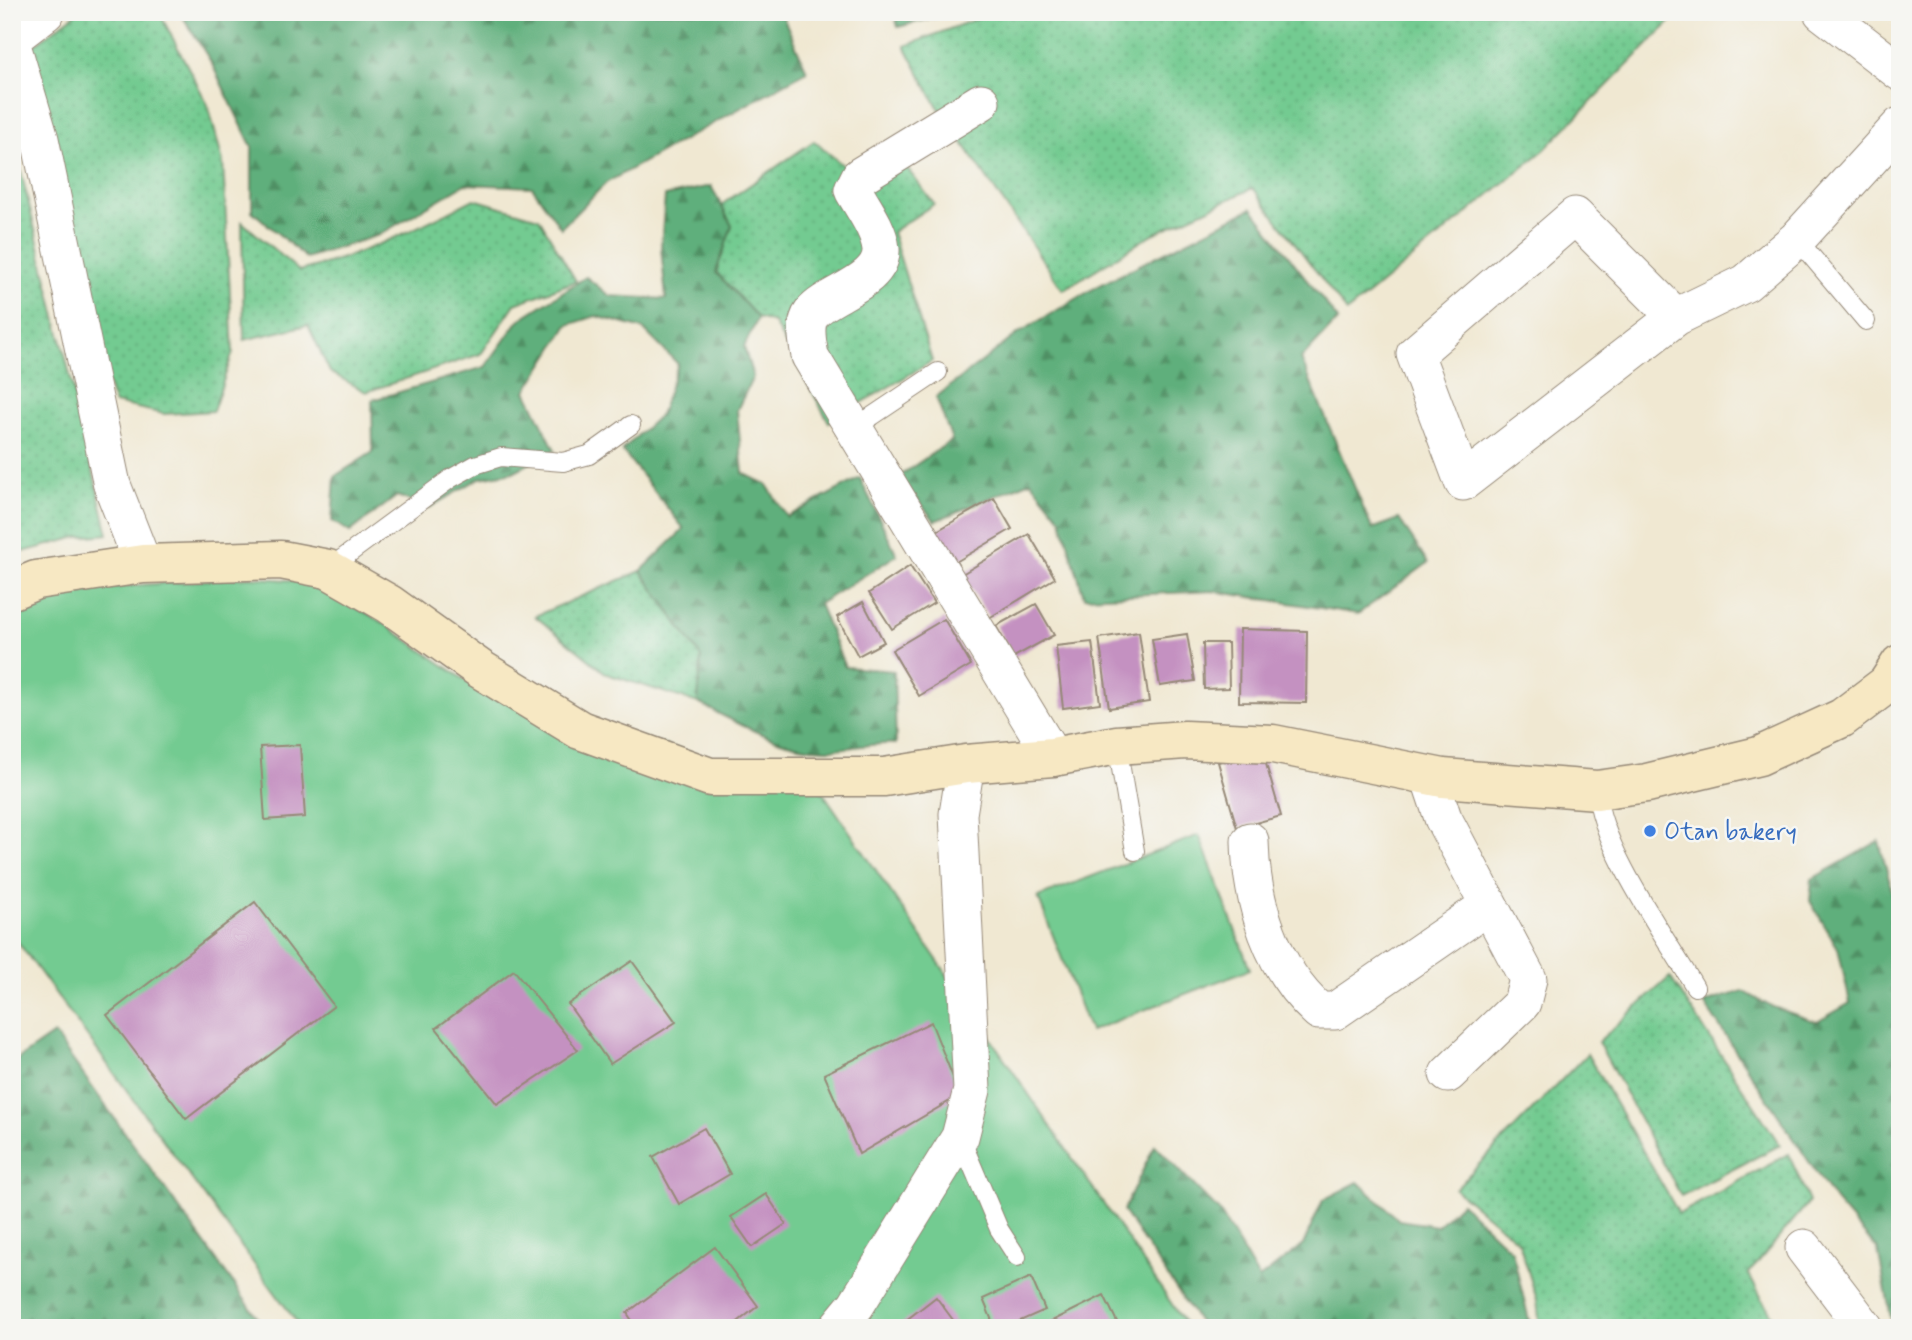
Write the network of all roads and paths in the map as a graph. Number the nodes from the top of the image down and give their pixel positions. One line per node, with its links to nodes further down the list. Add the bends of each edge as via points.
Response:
1 (46, 12): 3 (street)
2 (1837, 17): 5 (street)
3 (12, 38)
4 (12, 45): 14 (street, via 40,139 113,485)
5 (1900, 72)
6 (981, 102): 13 (street, via 860,176 853,185 881,251 873,272 812,313 806,331 810,356)
7 (1900, 126): 8 (street)
8 (1797, 239): 9 (street, via 1746,282); 10 (lane)
9 (1676, 317): 9 (street, via 1633,350 1462,482 1415,354 1574,216)
10 (1866, 321)
11 (938, 372): 13 (lane)
12 (631, 425): 15 (lane, via 589,455 563,461 501,457 475,465)
13 (853, 429): 19 (street)
14 (143, 564): 15 (street, via 281,560); 16 (street, via 36,580)
15 (328, 569): 20 (street, via 580,730 710,777 884,777)
16 (12, 590)
17 (1900, 664): 22 (street, via 1887,684 1842,718 1759,757)
18 (1117, 745): 19 (street); 21 (street, via 1185,740 1273,744); 24 (lane)
19 (1053, 757): 20 (street)
20 (966, 764): 28 (street, via 958,814 972,1090)
21 (1443, 778): 22 (street); 25 (street, via 1432,785 1443,818)
22 (1597, 790): 26 (lane, via 1598,807 1622,861)
23 (1250, 841): 25 (street, via 1251,873 1276,955 1304,999 1319,1011 1335,1011)
24 (1135, 851)
25 (1489, 905): 27 (street, via 1528,979 1522,1003)
26 (1695, 987)
27 (1448, 1074)
28 (960, 1137): 30 (lane, via 999,1229); 31 (street, via 856,1305)
29 (1804, 1248): 32 (street)
30 (1017, 1257)
31 (837, 1328)
32 (1865, 1328)

